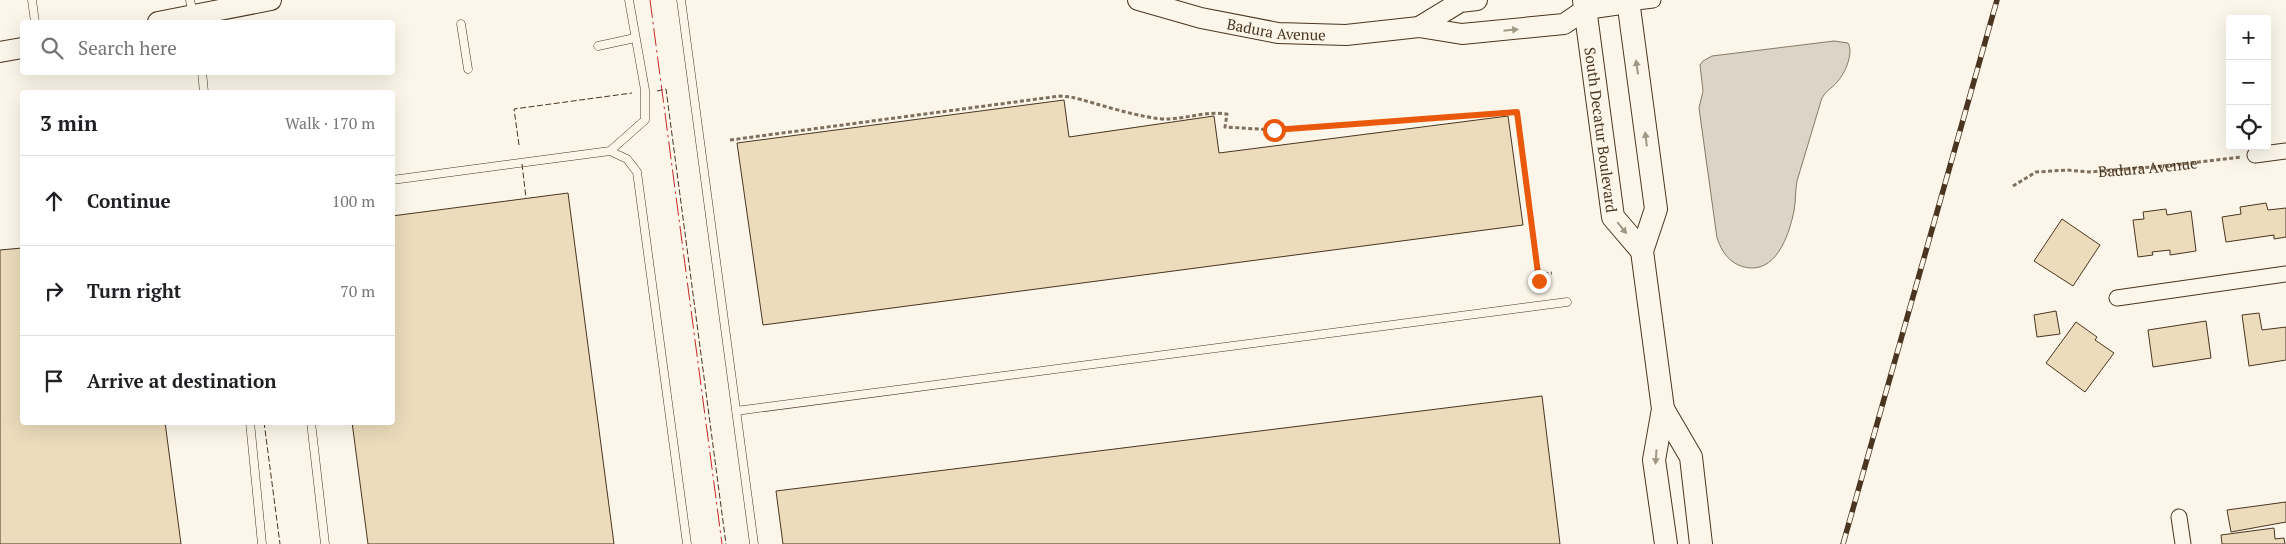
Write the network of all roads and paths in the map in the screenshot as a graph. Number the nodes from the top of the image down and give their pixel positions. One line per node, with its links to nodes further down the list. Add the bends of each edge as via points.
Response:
1 (32, 0): 11 (lane)
2 (271, 0): 10 (main road)
3 (629, 0): 15 (lane)
4 (681, 0): 36 (lane)
5 (1138, 0): 14 (main road, Badura Avenue, via 1201,18 1278,33 1346,35)
6 (1478, 0): 14 (main road, Badura Avenue, via 1460,2)
7 (1653, 0): 8 (street, Badura Avenue)
8 (1628, 2): 9 (main road, Badura Avenue); 28 (main road, one-way to 8, via 1656,209)
9 (1580, 3): 14 (main road, Badura Avenue, one-way to 9, via 1462,34 1564,24); 28 (main road, South Decatur Boulevard, one-way to 28, via 1613,217)
10 (191, 8): 12 (main road)
11 (35, 20)
12 (163, 20)
13 (462, 24): 19 (lane)
14 (1419, 27)
15 (635, 38): 16 (lane); 23 (lane, via 645,90 644,120)
16 (598, 46)
17 (20, 48): 18 (main road)
18 (0, 52)
19 (468, 69)
20 (202, 75): 21 (lane)
21 (204, 90)
22 (730, 140): 30 (path, via 1060,96 1169,119 1216,112 1227,114 1225,128 1274,130 1517,112)
23 (610, 151): 26 (lane); 42 (lane, via 627,160 637,172)
24 (2286, 151): 25 (street)
25 (2255, 155): 27 (path, Badura Avenue, via 2089,172 2036,172)
26 (395, 180)
27 (2013, 186)
28 (1642, 251): 35 (main road)
29 (1552, 273): 30 (path)
30 (1538, 274): 32 (path)
31 (2286, 274): 33 (street)
32 (1539, 281)
33 (2117, 298)
34 (1567, 302): 36 (lane)
35 (1663, 409): 44 (main road, one-way to 44, via 1654,460); 45 (main road, via 1691,457)
36 (736, 411): 43 (lane)
37 (250, 425): 40 (lane)
38 (311, 425): 41 (lane)
39 (2179, 516): 46 (street)
40 (262, 544)
41 (325, 544)
42 (687, 544)
43 (754, 544)
44 (1666, 544)
45 (1702, 544)
46 (2183, 544)

